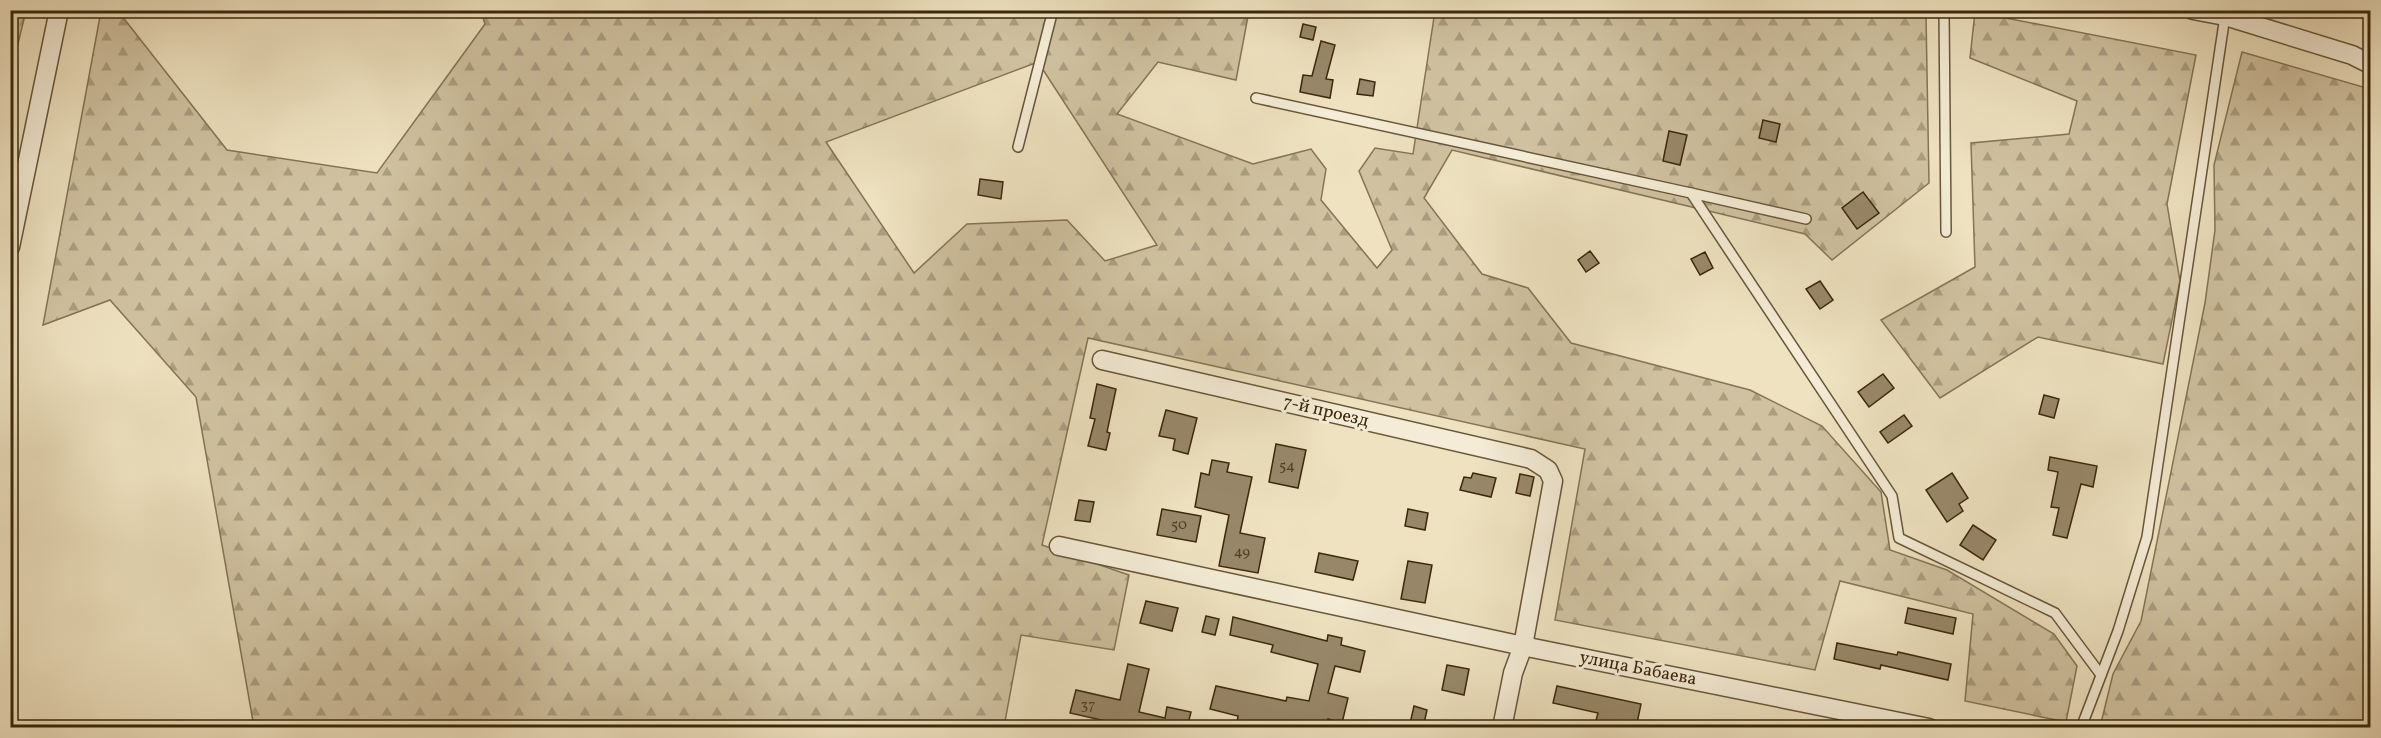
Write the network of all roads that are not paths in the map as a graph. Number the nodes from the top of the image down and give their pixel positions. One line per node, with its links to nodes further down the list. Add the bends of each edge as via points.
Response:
1 (59, 10): 12 (street)
2 (1053, 10): 8 (lane)
3 (1944, 10): 11 (lane)
4 (2193, 10): 5 (street)
5 (2225, 16): 6 (street); 16 (lane, via 2147,537)
6 (2370, 63)
7 (1256, 99): 9 (lane)
8 (1018, 147)
9 (1691, 192): 10 (lane); 16 (lane, via 1892,496 1899,538 2055,613)
10 (1806, 219)
11 (1946, 232)
12 (10, 247)
13 (1102, 360): 15 (street, 7-й проезд, via 1531,459 1548,470 1553,481)
14 (1059, 546): 15 (street, улица Бабаева)
15 (1523, 646): 17 (street); 18 (street, улица Бабаева)
16 (2101, 675): 19 (lane)
17 (1502, 728)
18 (1929, 728)
19 (2081, 728)

